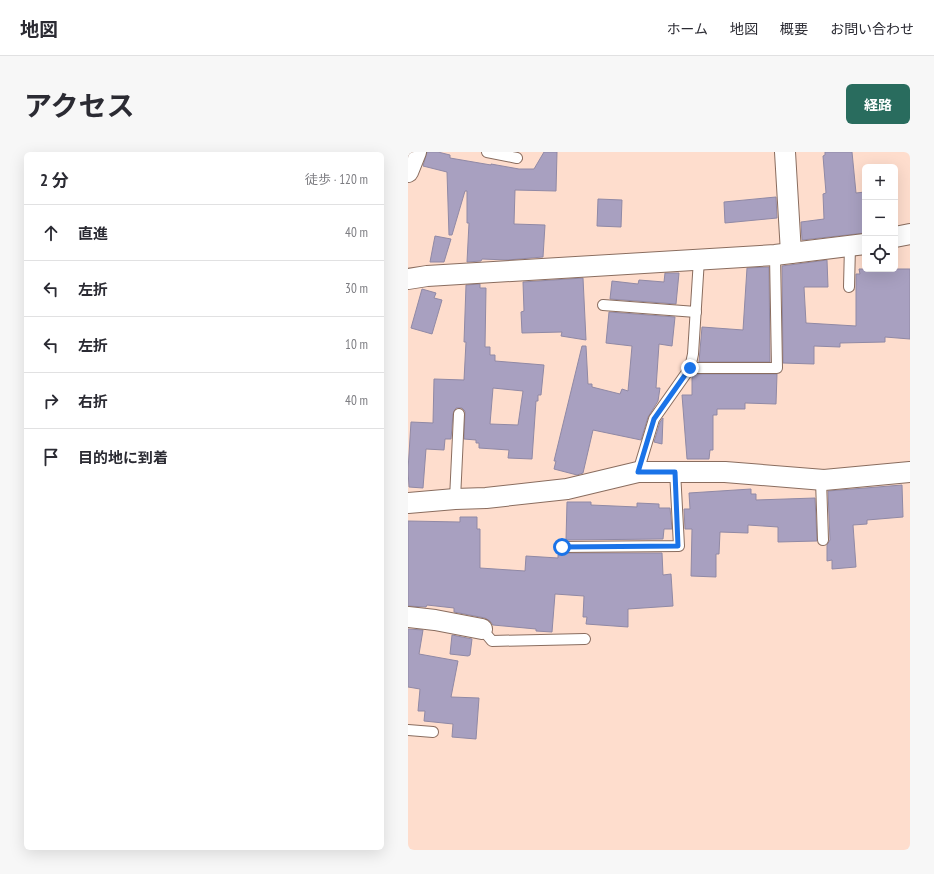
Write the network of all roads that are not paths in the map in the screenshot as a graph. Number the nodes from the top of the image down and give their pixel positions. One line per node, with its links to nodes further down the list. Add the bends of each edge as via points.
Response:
1 (416, 152): 5 (street)
2 (487, 152): 4 (lane)
3 (785, 152): 9 (street)
4 (517, 158)
5 (408, 172)
6 (910, 234): 7 (street)
7 (898, 236)
8 (857, 245): 9 (street); 12 (lane)
9 (783, 254): 10 (street); 15 (lane, via 777,368)
10 (699, 259): 11 (street); 14 (lane)
11 (408, 279)
12 (849, 287)
13 (603, 306): 14 (lane)
14 (696, 312): 15 (lane)
15 (690, 368): 17 (lane, via 654,419)
16 (459, 414): 21 (lane)
17 (638, 472): 18 (street); 21 (street, via 567,490)
18 (675, 472): 20 (street, via 725,472); 24 (lane, via 678,546)
19 (910, 472): 20 (street)
20 (821, 480): 23 (lane)
21 (455, 499): 22 (street)
22 (408, 503)
23 (823, 540)
24 (562, 547)
25 (408, 617): 26 (street)
26 (482, 629): 27 (lane, via 492,641)
27 (585, 639)
28 (408, 730): 29 (lane)
29 (433, 732)

